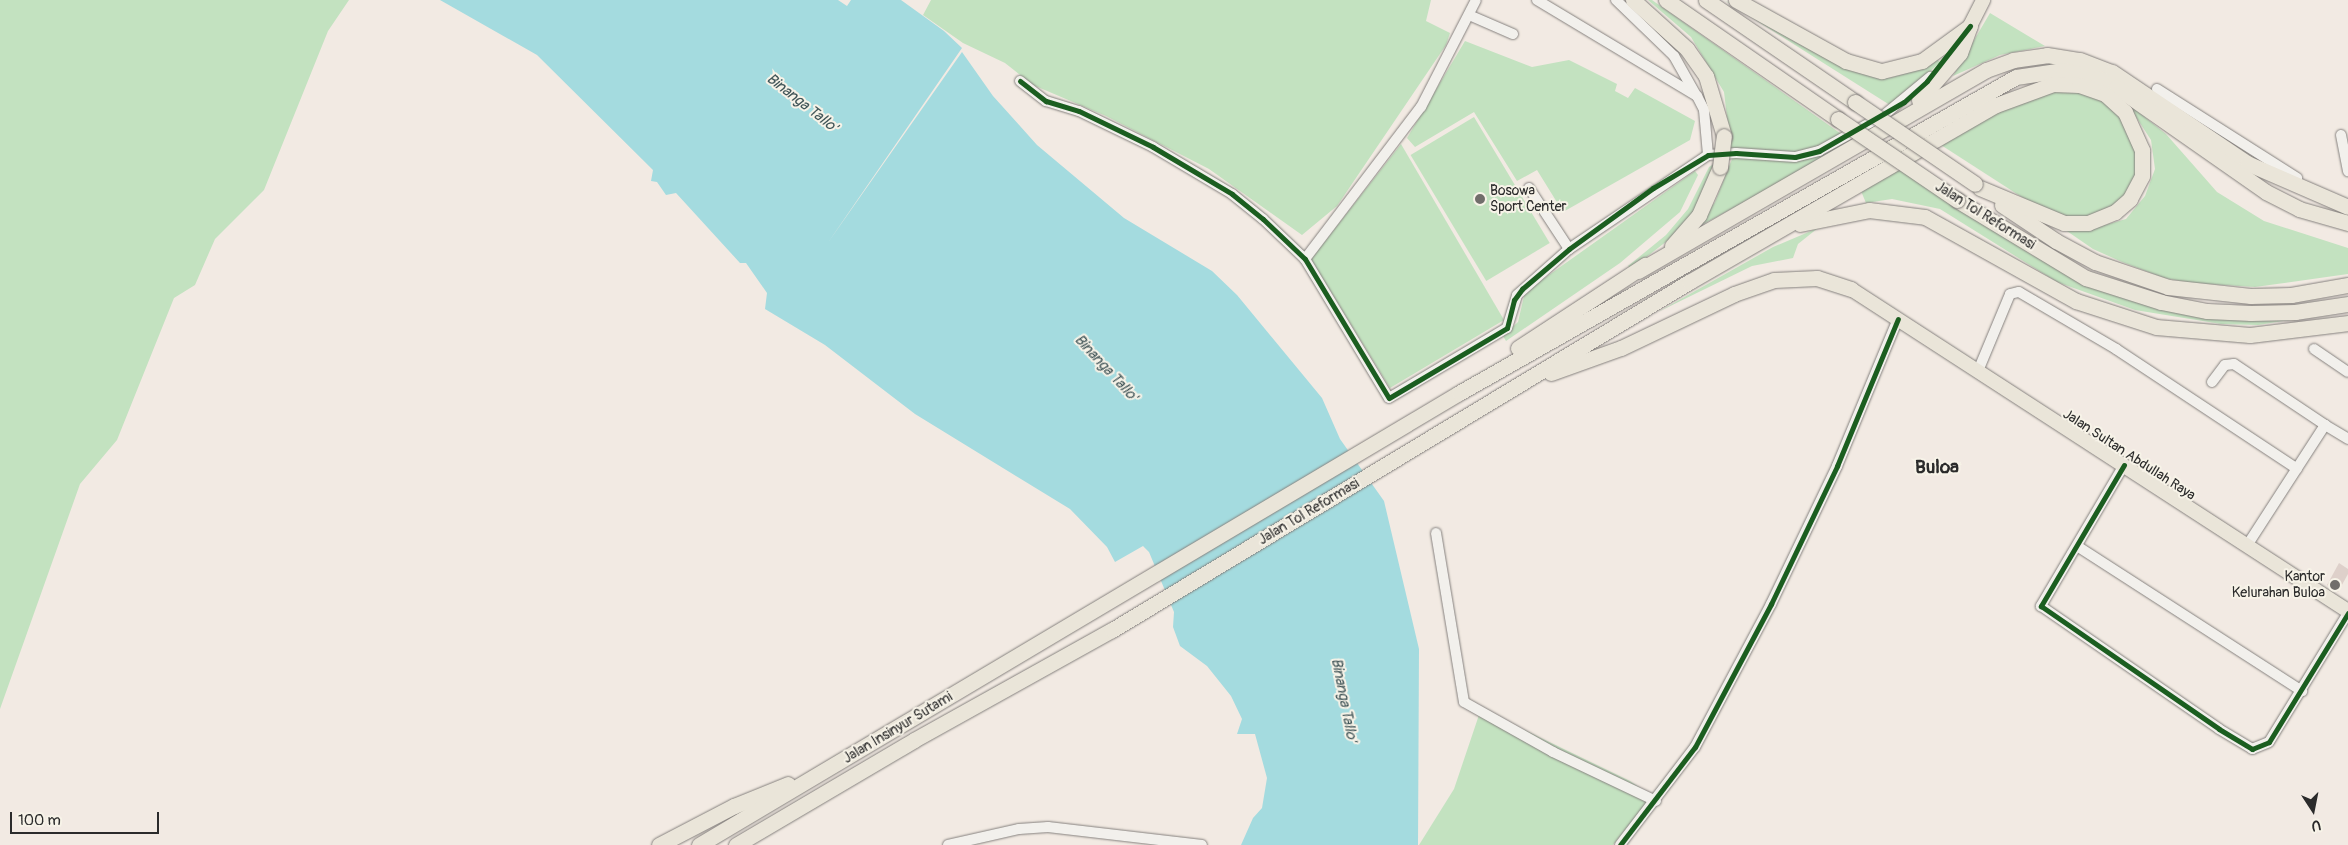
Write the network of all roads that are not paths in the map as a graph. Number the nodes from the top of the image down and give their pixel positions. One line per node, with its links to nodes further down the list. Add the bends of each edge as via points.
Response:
1 (1476, 0): 9 (street)
2 (1537, 0): 14 (street)
3 (1616, 0): 14 (street, via 1674,56)
4 (1633, 0): 27 (highway, bridge, via 1687,49 1706,76 1724,136 1720,167 1699,215 1675,244)
5 (1666, 0): 30 (highway, Jalan Tol Reformasi, bridge, via 1957,200 2086,278 2161,302 2207,311 2295,312)
6 (1706, 0): 19 (highway, Jalan Tol Reformasi, bridge)
7 (1736, 0): 10 (highway, via 1846,61 1882,71 1922,61)
8 (1983, 0): 10 (main road)
9 (1469, 15): 11 (street); 26 (street, via 1421,107)
10 (1970, 26): 15 (highway, via 1960,53 1946,74 1922,98); 17 (street, via 1928,81 1904,102 1819,151 1795,157 1736,153)
11 (1513, 34)
12 (1020, 81): 26 (street, via 1046,101 1078,111 1153,147 1224,189)
13 (2156, 89): 21 (street, via 2292,176)
14 (1697, 96): 17 (street, via 1704,110)
15 (1878, 130): 22 (highway, via 1986,70 2013,60 2047,55 2080,60 2112,72 2247,163); 27 (highway)
16 (2341, 135): 18 (street)
17 (1708, 155): 25 (street)
18 (2348, 171)
19 (1977, 186): 24 (highway, via 2064,223 2088,223 2115,212 2130,199 2142,176 2142,150 2125,112 2104,94 2079,85 2053,84 1996,105); 28 (highway, Jalan Tol Reformasi, via 2056,241 2095,262 2168,287 2251,296 2291,295)
20 (1529, 188): 25 (street)
21 (2348, 200)
22 (2348, 208)
23 (2348, 223): 37 (highway, via 2299,209 2266,192 2110,84 2073,71 2028,74 2004,83)
24 (1779, 230): 32 (highway, via 1838,214 1903,212 1943,226 2076,301 2156,327 2250,335); 38 (highway)
25 (1569, 248): 26 (street, via 1517,295 1507,328 1389,398)
26 (1304, 259)
27 (1638, 271): 37 (highway, via 1497,363)
28 (2348, 285)
29 (1851, 289): 31 (main road, Jalan Sultan Abdullah Raya); 38 (highway, via 1817,278 1774,280 1734,294 1620,348 1563,368)
30 (2348, 304)
31 (1898, 319): 34 (main road, Jalan Sultan Abdullah Raya); 51 (street, via 1837,466 1771,604 1695,747)
32 (2348, 323)
33 (2314, 349): 35 (street)
34 (1978, 371): 41 (main road, Jalan Sultan Abdullah Raya); 42 (street, via 2010,294 2019,292 2116,349)
35 (2348, 372)
36 (2212, 382): 39 (street, via 2224,365 2234,364)
37 (1459, 393): 46 (highway, Jalan Tol Reformasi)
38 (1506, 394): 48 (highway, Jalan Tol Reformasi)
39 (2325, 425): 40 (street); 42 (street)
40 (2348, 439)
41 (2124, 465): 44 (main road, Jalan Sultan Abdullah Raya); 45 (street)
42 (2297, 470): 44 (street)
43 (1436, 534): 51 (street, via 1464,702 1553,752)
44 (2248, 544): 47 (main road, Jalan Sultan Abdullah Raya)
45 (2077, 546): 49 (street); 49 (street, via 2042,607 2247,747 2258,748 2274,737)
46 (1096, 609): 50 (highway, Jalan Insinyur Sutami)
47 (2348, 612): 49 (street)
48 (1112, 630): 54 (highway, Jalan Insinyur Sutami, via 914,740)
49 (2302, 690)
50 (834, 766): 52 (highway, via 734,806); 53 (highway, Jalan Insinyur Sutami)
51 (1656, 801): 57 (street)
52 (658, 845)
53 (699, 845)
54 (736, 845)
55 (948, 845): 56 (street, via 1016,829 1048,827)
56 (1202, 845)
57 (1620, 845)

